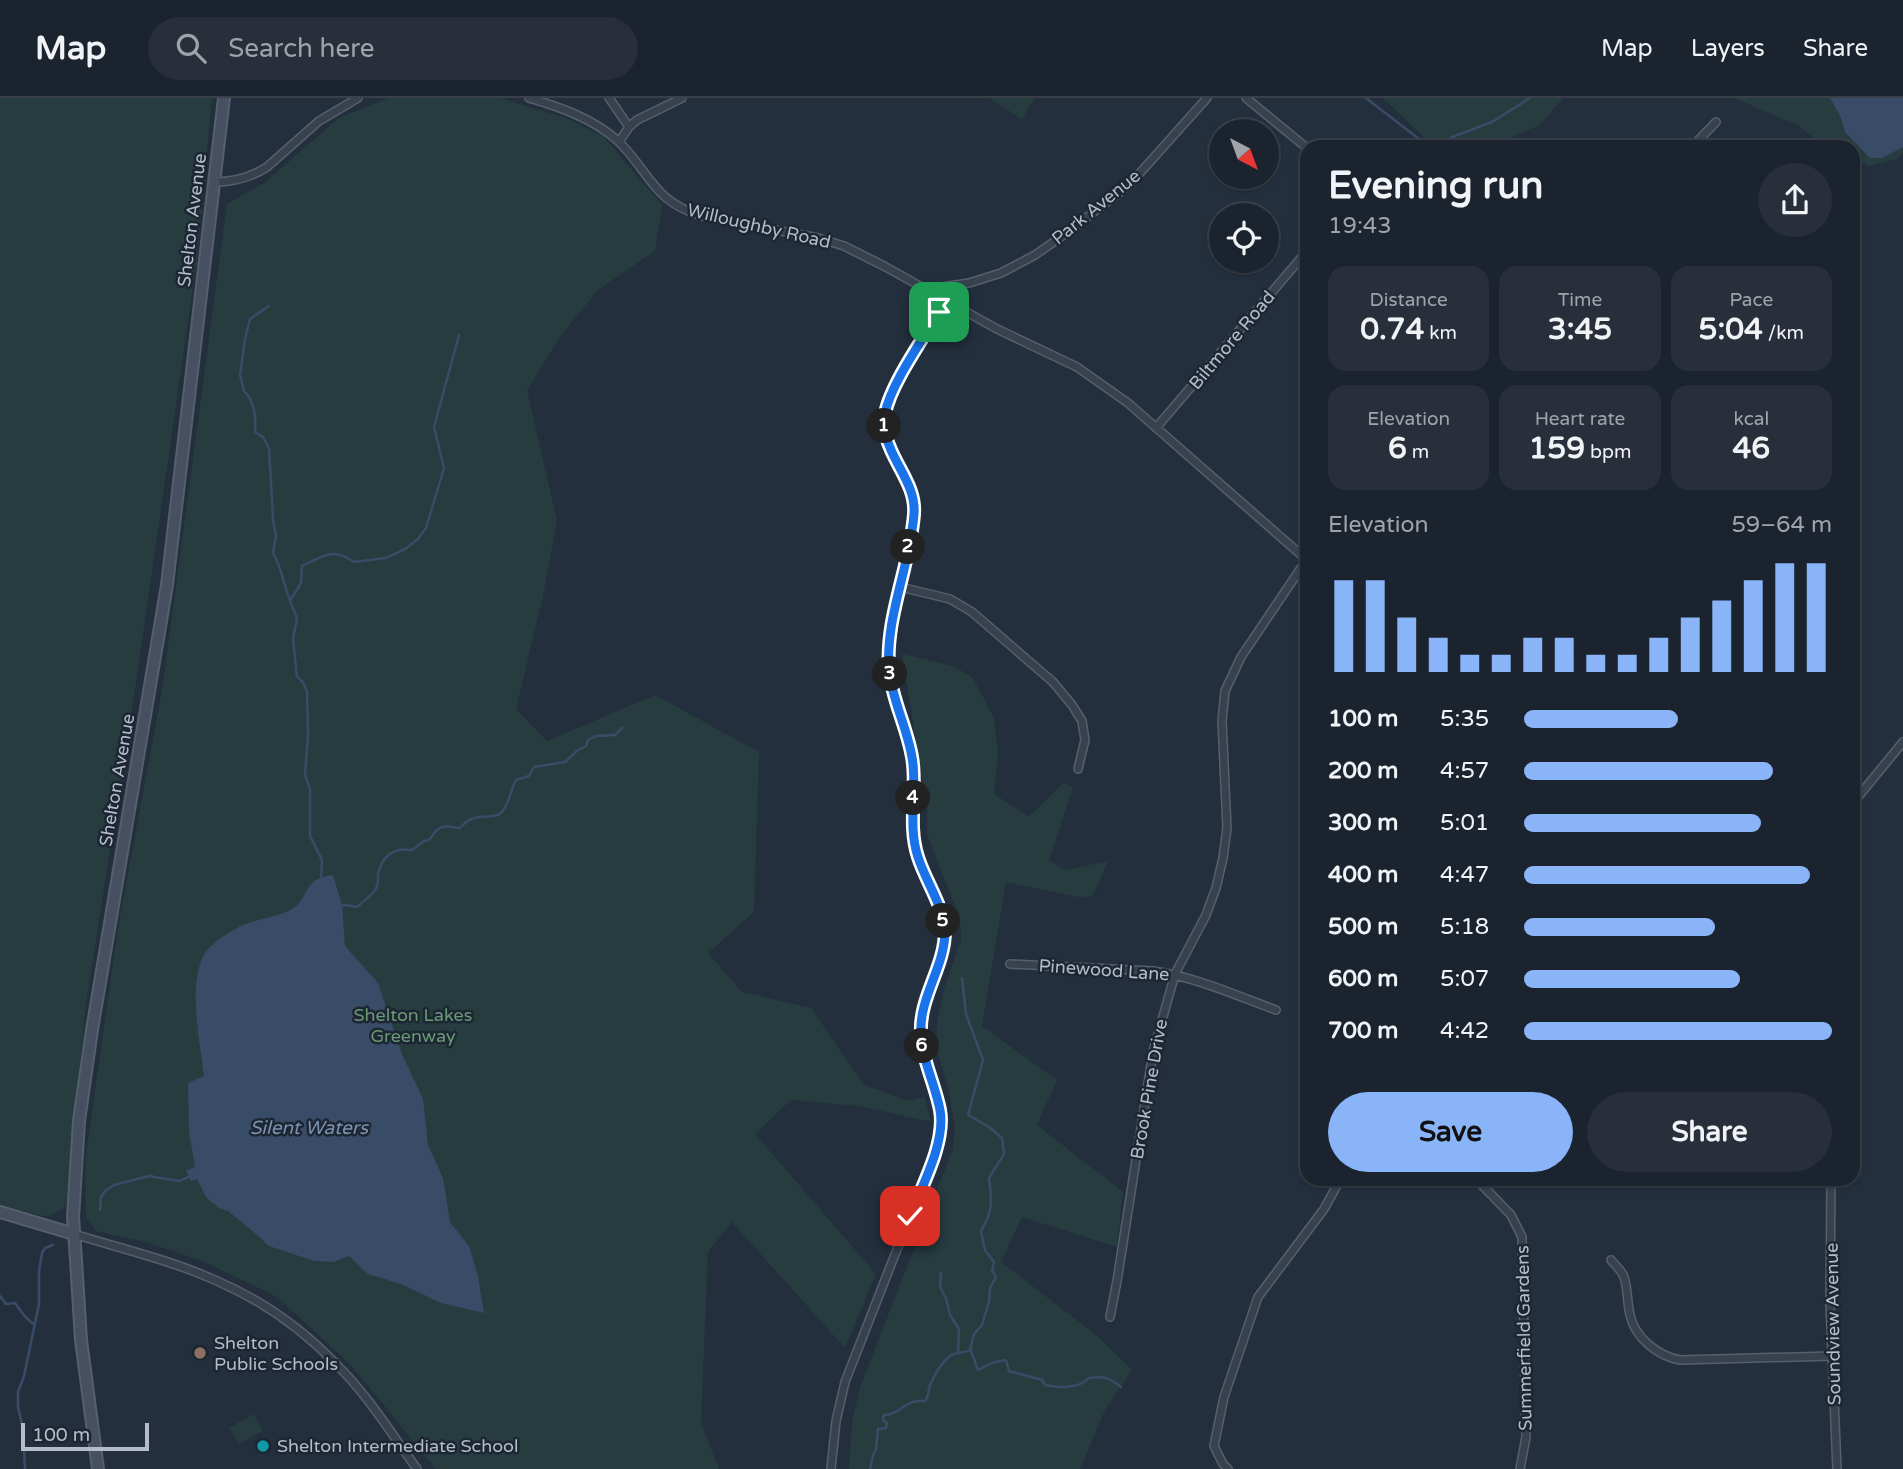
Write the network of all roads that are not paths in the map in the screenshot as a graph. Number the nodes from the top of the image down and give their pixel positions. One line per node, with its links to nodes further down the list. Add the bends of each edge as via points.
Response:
1 (224, 98): 13 (main road, Shelton Avenue)
2 (358, 98): 13 (street, via 319,121 258,173)
3 (529, 98): 11 (street, Willoughby Road, via 578,116)
4 (610, 98): 9 (street)
5 (682, 98): 9 (street)
6 (1207, 98): 15 (street, Park Avenue, via 1139,174 1096,211 1021,264)
7 (1246, 98): 12 (street)
8 (1716, 122): 10 (street)
9 (629, 127): 11 (street)
10 (1699, 140)
11 (619, 142): 16 (street, Willoughby Road, via 655,188 684,210 844,246)
12 (1300, 142)
13 (214, 182): 32 (main road, Shelton Avenue, via 167,585 86,1069)
14 (1300, 259): 18 (street, Biltmore Road)
15 (963, 284): 16 (street, Park Avenue); 17 (street)
16 (930, 292): 17 (street, Willoughby Road)
17 (949, 303): 18 (street, Willoughby Road, via 1077,367); 21 (street, via 892,393 884,415 890,449 914,504)
18 (1156, 428): 19 (street, Willoughby Road)
19 (1300, 553)
20 (1300, 569): 26 (street, Brook Pine Drive, via 1241,657 1225,691 1227,828 1223,858 1206,915)
21 (900, 587): 23 (street, via 950,598 1053,682 1082,721 1085,740); 38 (street, via 889,637 890,678 915,772 913,839 945,929 921,1030 941,1124 936,1150 845,1382)
22 (1903, 742): 24 (street)
23 (1078, 769)
24 (1860, 794)
25 (1010, 964): 26 (street, Pinewood Lane)
26 (1175, 974): 27 (street, Pinewood Lane); 34 (street, Brook Pine Drive, via 1153,1052)
27 (1276, 1010)
28 (1337, 1186): 39 (street, via 1258,1297 1224,1397 1214,1446)
29 (1483, 1186): 40 (street, Summerfield Gardens, via 1511,1215 1522,1237 1526,1437)
30 (1831, 1186): 35 (street, Soundview Avenue)
31 (0, 1212): 32 (main road)
32 (74, 1234): 36 (main road, Shelton Avenue, via 79,1320); 37 (street, via 215,1280 281,1316 344,1372)
33 (1611, 1260): 35 (street, via 1624,1276 1637,1332 1671,1358)
34 (1110, 1317)
35 (1832, 1356): 41 (street, Soundview Avenue)
36 (98, 1469)
37 (417, 1469)
38 (831, 1469)
39 (1228, 1469)
40 (1520, 1469)
41 (1837, 1469)

